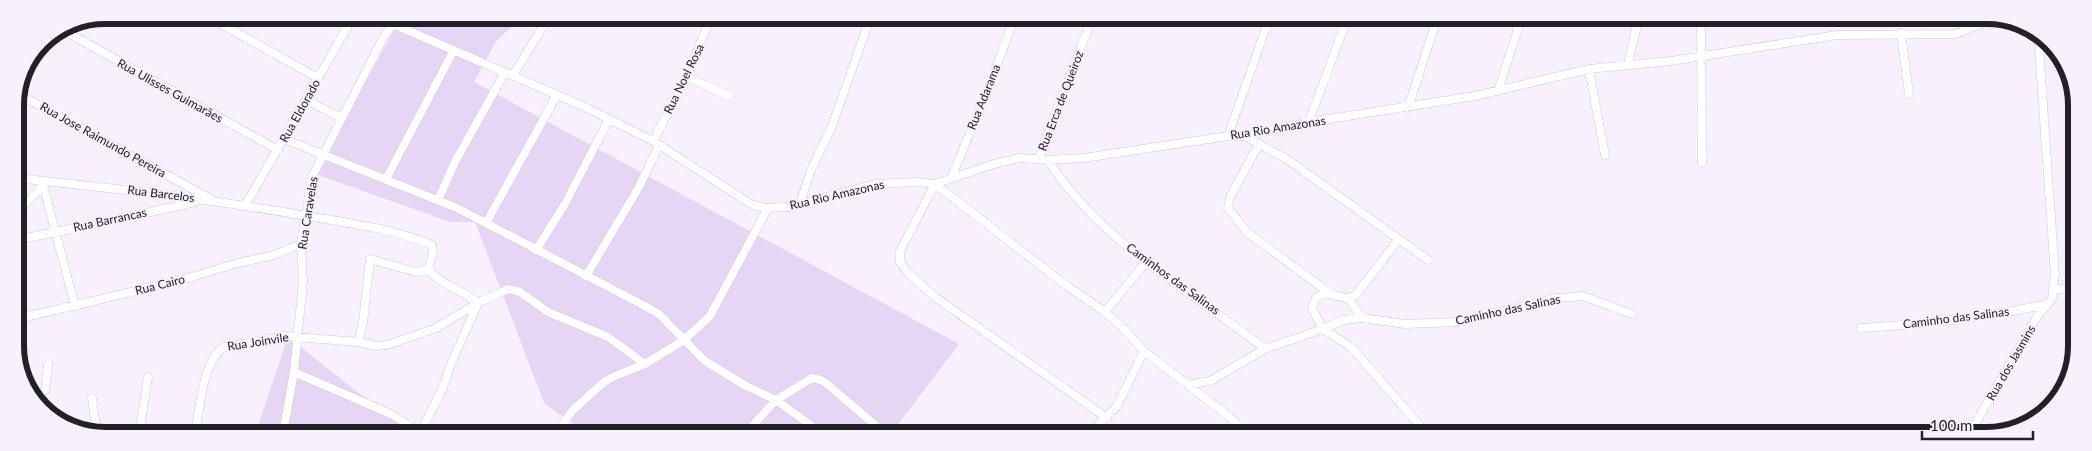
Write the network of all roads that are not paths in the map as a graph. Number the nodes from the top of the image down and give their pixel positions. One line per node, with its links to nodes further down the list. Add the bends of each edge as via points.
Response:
1 (221, 24): 27 (street)
2 (349, 24): 27 (street, Rua Eldorado)
3 (393, 24): 21 (street, Rua Rio Amazonas); 35 (street, Rua Caravelas, via 382,38)
4 (544, 24): 25 (street)
5 (708, 24): 26 (street, Rua Noel Rosa)
6 (869, 24): 57 (street)
7 (1012, 24): 49 (street, Rua Adarama)
8 (1090, 24): 46 (street, Rua Erca de Queiroz)
9 (1267, 24): 38 (street)
10 (1344, 24): 37 (street)
11 (1435, 24): 34 (street)
12 (1519, 24): 28 (street)
13 (1637, 24): 23 (street)
14 (1701, 24): 22 (street)
15 (1964, 24): 17 (street)
16 (1981, 24): 17 (street, Rua Rio Amazonas)
17 (1964, 31): 19 (street, Rua Rio Amazonas)
18 (68, 33): 43 (street, Rua Ulisses Guimarães)
19 (1901, 34): 22 (street, Rua Rio Amazonas, via 1837,35); 29 (street)
20 (2038, 41): 73 (street, Rua dos Jasmins)
21 (454, 50): 25 (street, Rua Rio Amazonas); 50 (street)
22 (1700, 56): 23 (street, Rua Rio Amazonas); 48 (street)
23 (1628, 66): 24 (street, Rua Rio Amazonas)
24 (1589, 69): 28 (street, Rua Rio Amazonas); 45 (street)
25 (509, 74): 30 (street, Rua Rio Amazonas); 55 (street, via 455,162)
26 (687, 77): 31 (street); 41 (street, Rua Noel Rosa)
27 (318, 78): 33 (street, Rua Eldorado)
28 (1498, 91): 34 (street, Rua Rio Amazonas)
29 (1909, 94)
30 (557, 95): 36 (street, Rua Rio Amazonas); 62 (street)
31 (729, 96)
32 (24, 97): 56 (street, Rua Jose Raimundo Pereira)
33 (306, 100): 35 (street); 40 (street, Rua Eldorado)
34 (1408, 108): 37 (street, Rua Rio Amazonas)
35 (342, 118): 44 (street, Rua Caravelas)
36 (609, 119): 41 (street, Rua Rio Amazonas); 67 (street, via 565,204)
37 (1309, 122): 39 (street, Rua Rio Amazonas)
38 (1228, 136): 39 (street, Rua Rio Amazonas); 47 (street, Rua Rio Amazonas, via 1099,156)
39 (1245, 136): 42 (street)
40 (284, 139): 43 (street, Rua Eldorado); 44 (street)
41 (656, 143): 60 (street, Rua Rio Amazonas, via 750,204); 71 (street, Rua Noel Rosa, via 639,187)
42 (1259, 144): 65 (street, via 1326,186); 74 (street, via 1230,197 1228,208 1247,232)
43 (278, 150): 59 (street, Rua Eldorado)
44 (322, 156): 50 (street); 61 (street, Rua Caravelas, via 312,177)
45 (1605, 156)
46 (1039, 158): 47 (street, Rua Rio Amazonas); 49 (street, Rua Rio Amazonas, via 1007,160)
47 (1048, 160): 69 (street, Caminhos das Salinas, via 1085,207)
48 (1702, 163)
49 (951, 178): 53 (street, Rua Rio Amazonas)
50 (386, 179): 55 (street)
51 (24, 180): 52 (street, Rua Barcelos)
52 (42, 183): 54 (street, Rua Barcelos); 58 (street); 63 (street)
53 (935, 184): 57 (street, Rua Rio Amazonas, via 875,184); 79 (street); 98 (street, via 900,251 900,262 908,274 935,297)
54 (204, 200): 56 (street, Rua Barcelos); 63 (street, Rua Barrancas)
55 (438, 200): 62 (street)
56 (214, 201): 59 (street, Rua Barcelos)
57 (800, 202): 60 (street, Rua Rio Amazonas, via 789,207)
58 (24, 204)
59 (245, 206): 61 (street, Rua Barcelos)
60 (768, 208): 86 (street, via 718,304)
61 (305, 216): 66 (street, Rua Caravelas); 70 (street, Rua Barcelos, via 387,231 432,245)
62 (486, 223): 67 (street)
63 (55, 231): 64 (street, Rua Barrancas); 78 (street)
64 (24, 238)
65 (1398, 240): 68 (street); 75 (street, via 1355,296)
66 (301, 244): 78 (street, Rua Cairo, via 274,255); 85 (street, Rua Caravelas, via 303,282)
67 (536, 250): 71 (street)
68 (1428, 260)
69 (1146, 262): 79 (street); 88 (street, Caminhos das Salinas, via 1220,313)
70 (428, 269): 76 (street, via 435,278 461,290); 87 (street, via 416,272 370,259)
71 (586, 276): 86 (street, via 660,314)
72 (2068, 287): 73 (street)
73 (2054, 290): 77 (street, Rua dos Jasmins)
74 (1328, 292): 75 (street); 84 (street, via 1316,298 1312,308)
75 (1348, 298): 82 (street)
76 (478, 303): 87 (street, via 444,324 395,343 376,346); 91 (street, via 499,292 514,289 548,312 608,337); 104 (street)
77 (2049, 303): 83 (street, Caminho das Salinas, via 1995,316); 112 (street, Rua dos Jasmins, via 2037,317)
78 (75, 306): 81 (street, Rua Cairo)
79 (1105, 312): 89 (street)
80 (1632, 314): 82 (street, Caminho das Salinas, via 1583,296 1558,298 1458,322 1405,324)
81 (24, 318)
82 (1362, 318): 84 (street, Caminho das Salinas, via 1343,320)
83 (1861, 328)
84 (1323, 329): 88 (street, Caminho das Salinas); 111 (street, via 1351,346)
85 (297, 337): 87 (street); 92 (street, Rua Caravelas); 101 (street, Rua Joinvile, via 285,336 219,350 203,390)
86 (684, 340): 91 (street); 97 (street, via 705,361)
87 (358, 342)
88 (1265, 349): 94 (street, Caminho das Salinas, via 1220,377)
89 (1144, 351): 94 (street); 98 (street, via 1117,406)
90 (48, 364): 95 (street, via 45,390)
91 (645, 364): 105 (street, via 604,382 572,411)
92 (294, 372): 102 (street, Rua Caravelas); 103 (street, via 372,405)
93 (148, 377): 100 (street)
94 (1188, 385): 110 (street, via 1226,413)
95 (39, 395)
96 (92, 398): 99 (street)
97 (776, 400): 106 (street); 107 (street); 108 (street, via 812,378 818,379)
98 (1107, 418): 109 (street)
99 (96, 426)
100 (140, 427)
101 (196, 427)
102 (284, 427)
103 (409, 427)
104 (424, 427)
105 (561, 427)
106 (751, 427)
107 (813, 427)
108 (876, 427)
109 (1097, 427)
110 (1239, 427)
111 (1421, 427)
112 (1973, 427)

